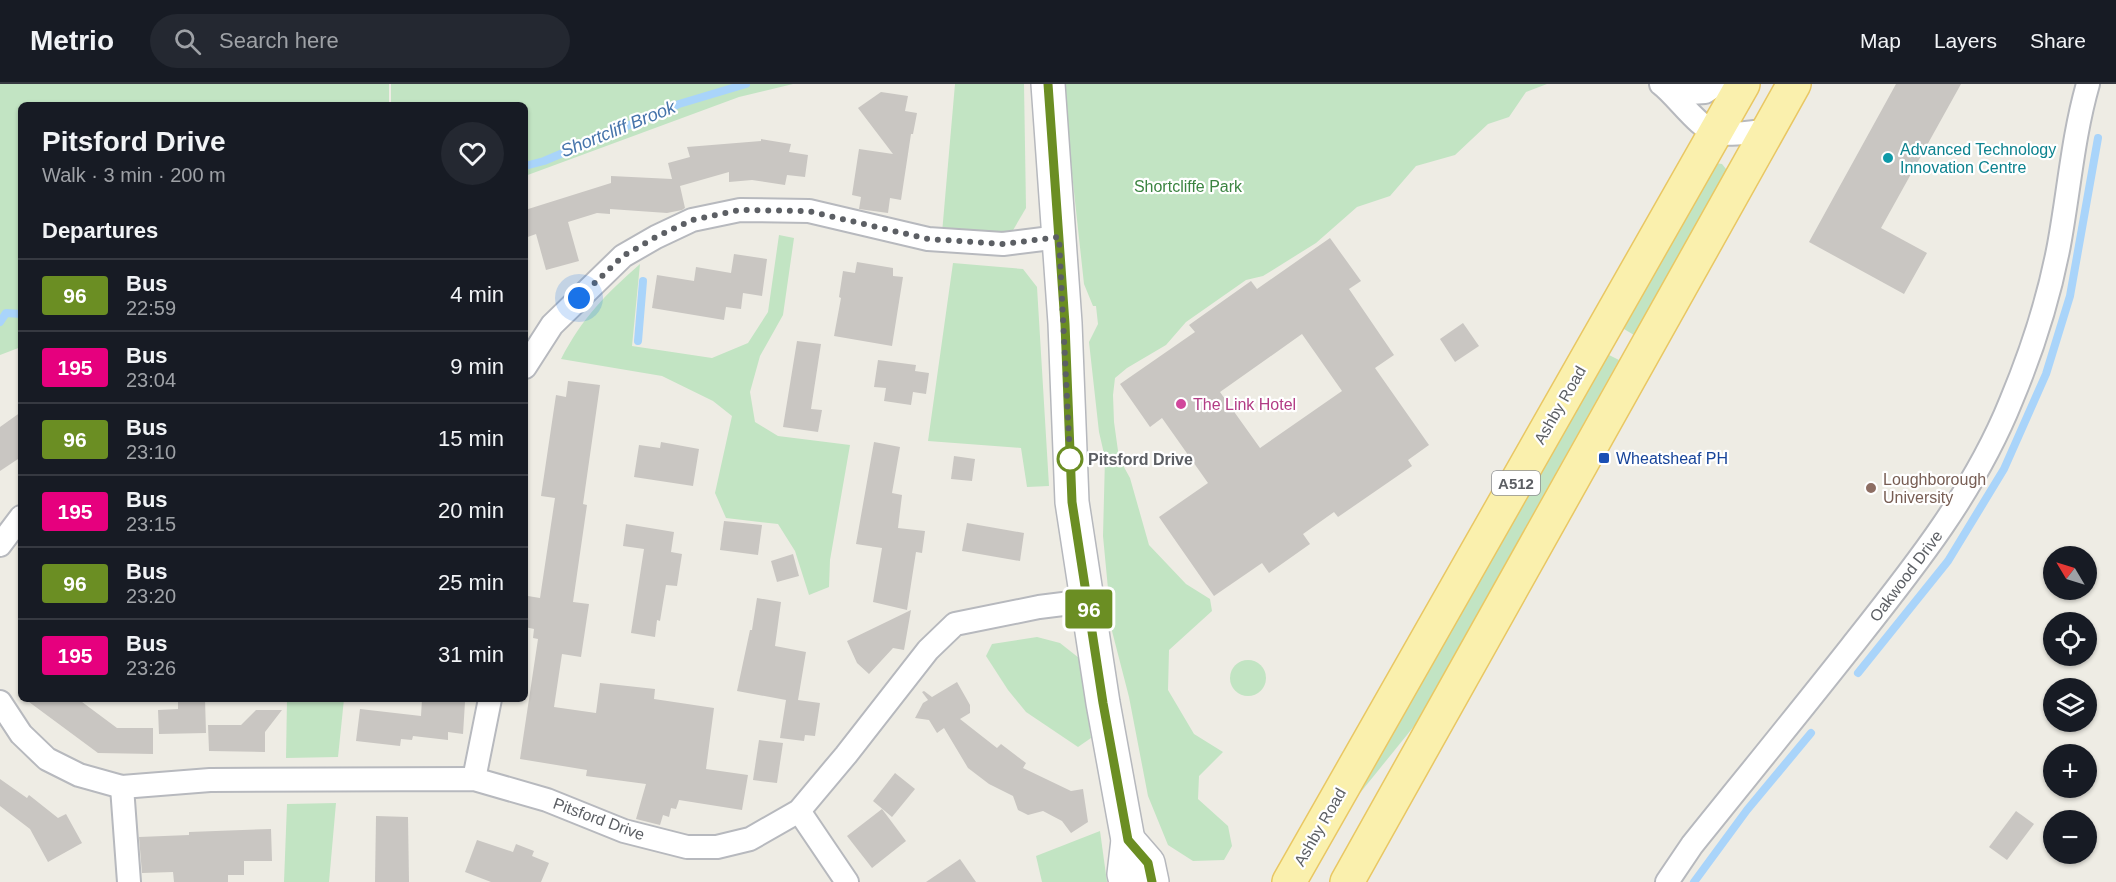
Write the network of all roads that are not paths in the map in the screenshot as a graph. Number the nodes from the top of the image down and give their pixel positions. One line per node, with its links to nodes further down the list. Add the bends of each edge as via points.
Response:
1 (1048, 84): 9 (street)
2 (1718, 84): 6 (street, via 1705,92)
3 (1743, 84): 8 (main road, Ashby Road / A512)
4 (1794, 84): 7 (main road, A512)
5 (2088, 84): 26 (street, Oakwood Drive, via 2048,295 2011,401 1978,471 1907,577 1692,845)
6 (1668, 89): 8 (street, via 1690,115)
7 (1768, 131): 8 (street); 25 (main road, A512)
8 (1715, 133): 24 (main road, Ashby Road / A512)
9 (1059, 237): 10 (street, via 1003,244 928,239 808,211 740,210 692,220 623,256 552,325); 13 (street, via 1072,502)
10 (528, 362)
11 (18, 521): 12 (street)
12 (0, 545)
13 (1087, 601): 18 (street, Pitsford Drive, via 956,624 928,650); 19 (street)
14 (0, 702): 17 (street, Pitsford Drive, via 21,734 47,759 79,775)
15 (489, 702): 16 (street)
16 (474, 779): 17 (street, Pitsford Drive, via 210,780); 18 (street, Pitsford Drive, via 547,800 624,831 687,847 717,847 750,839)
17 (122, 787): 20 (street)
18 (799, 811): 21 (street)
19 (1128, 840): 22 (street); 23 (street, via 1148,863)
20 (129, 882)
21 (847, 882)
22 (1126, 882)
23 (1152, 882)
24 (1289, 882)
25 (1347, 882)
26 (1667, 882)

